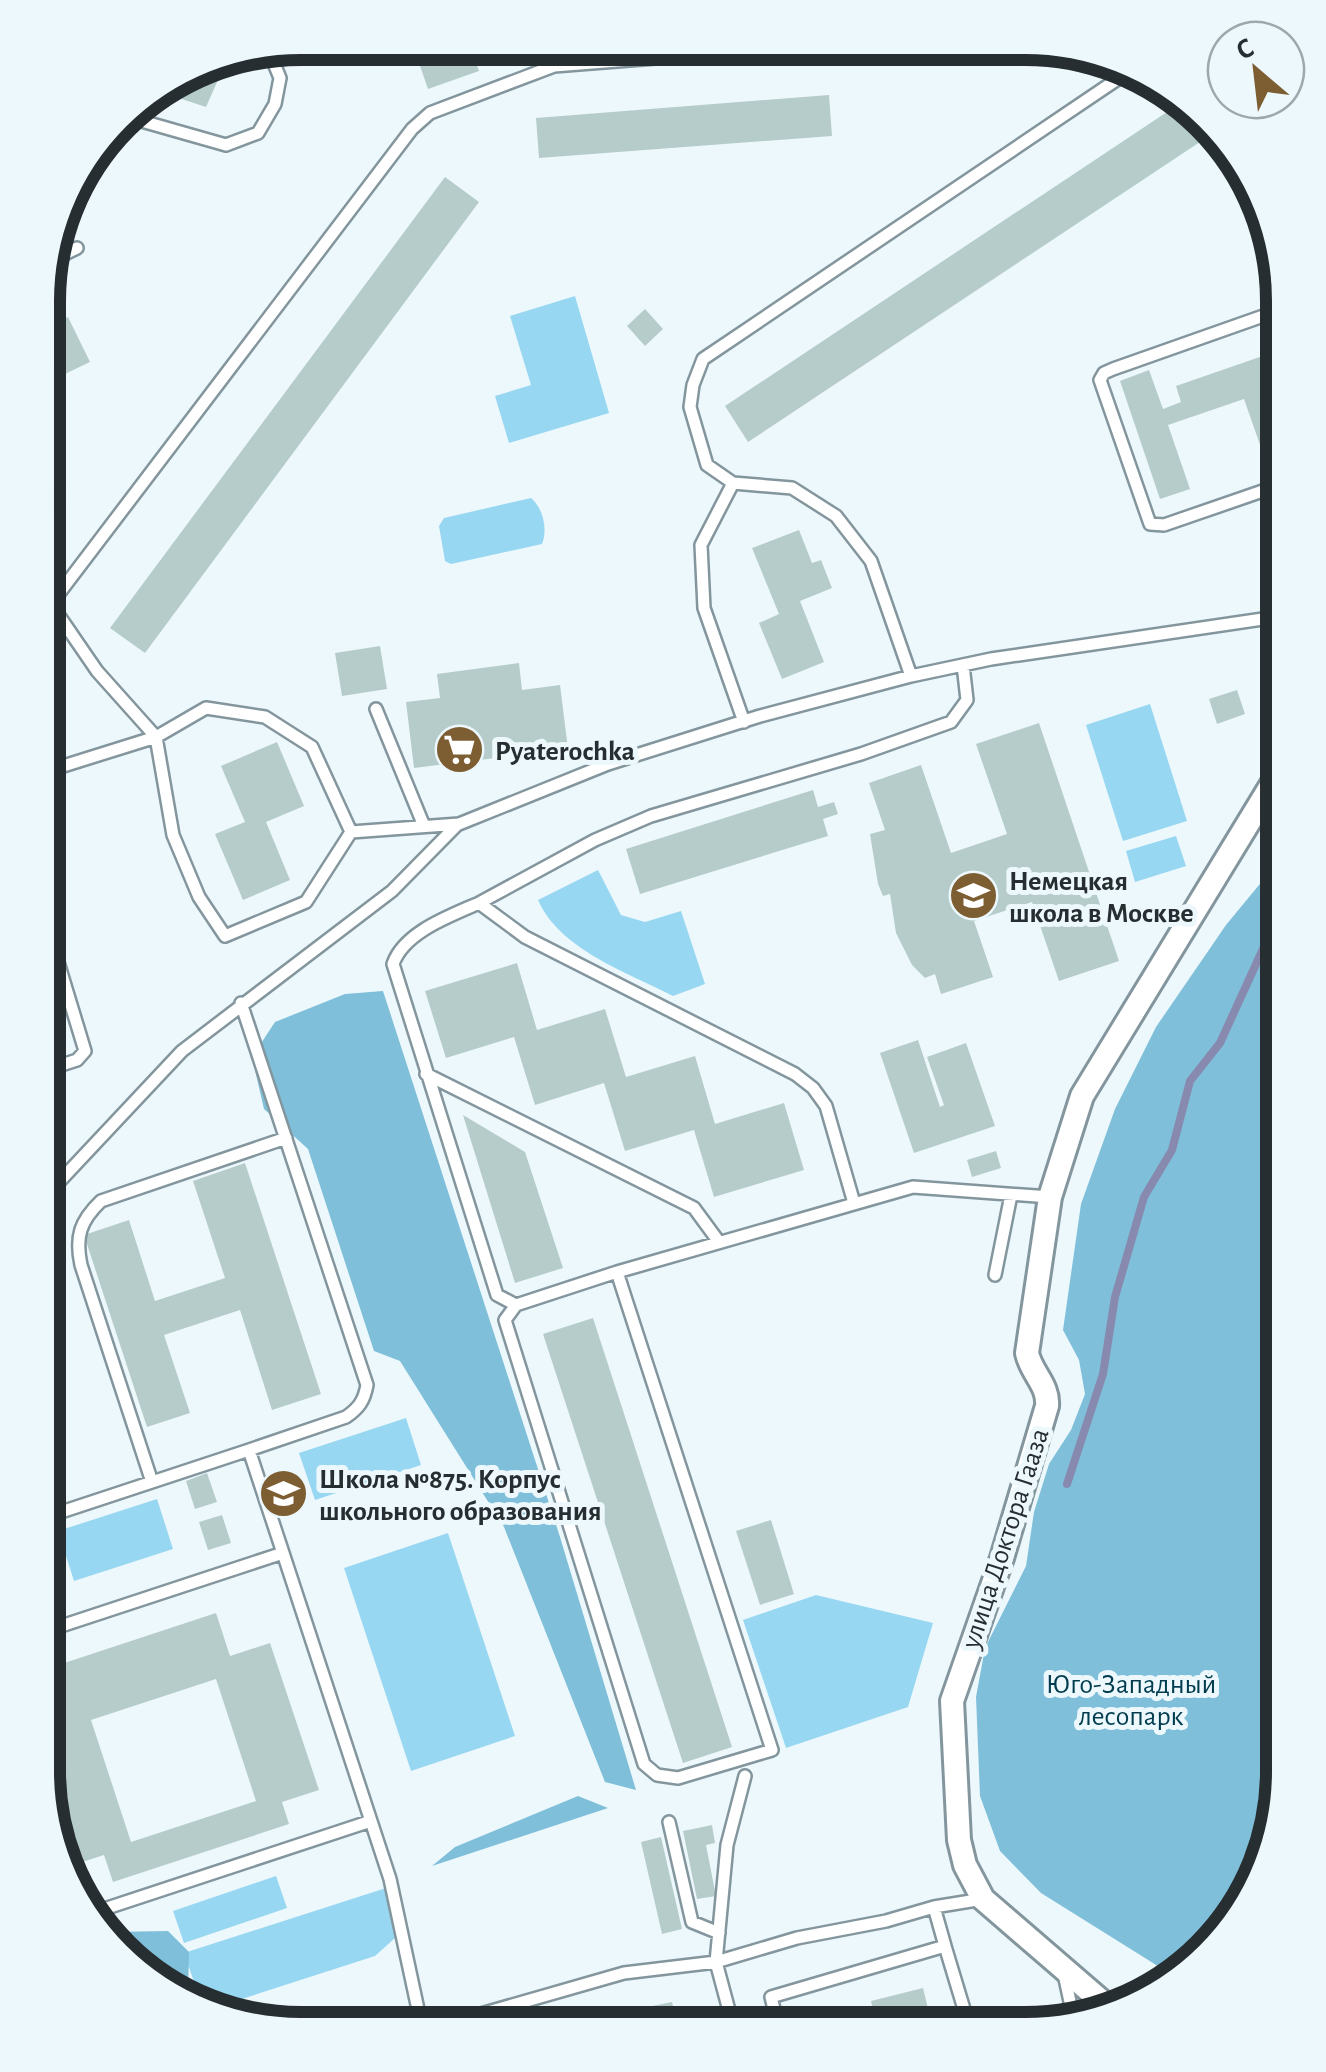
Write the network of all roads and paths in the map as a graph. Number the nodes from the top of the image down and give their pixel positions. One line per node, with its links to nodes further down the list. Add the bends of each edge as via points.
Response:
1 (552, 60): 4 (lane)
2 (630, 60): 4 (lane)
3 (275, 62): 6 (lane, via 280,78 274,104 258,133 226,145)
4 (554, 66): 12 (lane, via 430,113 412,129)
5 (1118, 79): 10 (lane, via 703,359 693,385 693,421 708,465)
6 (141, 121)
7 (77, 248): 8 (lane)
8 (65, 254)
9 (1266, 316): 11 (lane, via 1113,368 1100,380 1150,524)
10 (733, 483): 16 (lane, via 792,488 836,516 870,560); 18 (lane, via 701,545 704,608)
11 (1266, 490)
12 (60, 587)
13 (60, 619): 19 (lane)
14 (1266, 619): 15 (lane)
15 (963, 664): 16 (lane); 25 (lane, via 967,700 951,722 651,816)
16 (912, 676): 18 (lane)
17 (376, 709): 23 (lane)
18 (744, 722): 22 (lane, via 608,764)
19 (156, 736): 20 (lane); 24 (lane, via 206,708 265,718 312,747); 24 (lane, via 173,835 198,896 225,936 306,902)
20 (60, 767)
21 (1266, 794): 33 (street, улица Доктора Гааза, via 1082,1096)
22 (459, 824): 23 (lane); 27 (lane, via 392,891)
23 (424, 826): 24 (lane)
24 (351, 832)
25 (479, 902): 29 (lane, via 435,923 398,951 393,964); 34 (lane, via 524,937 814,1088 826,1106)
26 (60, 969): 28 (lane, via 85,1051)
27 (242, 1003): 30 (lane); 31 (lane, via 182,1051)
28 (60, 1066)
29 (426, 1074): 35 (lane, via 694,1208); 38 (lane, via 497,1295)
30 (286, 1138): 39 (lane, via 367,1385 358,1408 346,1417); 40 (lane, via 101,1201 79,1232 81,1266)
31 (60, 1181)
32 (1011, 1196): 33 (lane); 34 (lane, via 912,1187); 37 (lane)
33 (1050, 1197): 47 (street, улица Доктора Гааза, via 1026,1353 1047,1406 952,1702 958,1840)
34 (854, 1203): 35 (lane)
35 (719, 1242): 36 (lane)
36 (617, 1272): 38 (lane); 38 (lane, via 772,1750 741,1761 678,1778 657,1775 644,1764 505,1320)
37 (995, 1275)
38 (516, 1305)
39 (249, 1450): 40 (lane); 42 (lane)
40 (152, 1482): 41 (lane)
41 (60, 1512)
42 (282, 1553): 43 (lane); 45 (lane)
43 (60, 1626)
44 (745, 1776): 50 (lane, via 728,1845)
45 (371, 1821): 49 (lane); 56 (lane)
46 (669, 1822): 50 (lane, via 692,1922)
47 (984, 1900): 48 (lane); 53 (street, улица Доктора Гааза)
48 (934, 1907): 51 (lane); 52 (lane)
49 (104, 1909)
50 (719, 1934): 52 (lane)
51 (945, 1946): 59 (lane, via 771,1996); 60 (lane)
52 (716, 1962): 57 (lane, via 624,1973); 58 (lane)
53 (1063, 1970): 54 (street, улица Доктора Гааза); 55 (lane)
54 (1099, 2000)
55 (1071, 2007)
56 (419, 2012)
57 (488, 2012)
58 (729, 2012)
59 (775, 2012)
60 (965, 2012)

